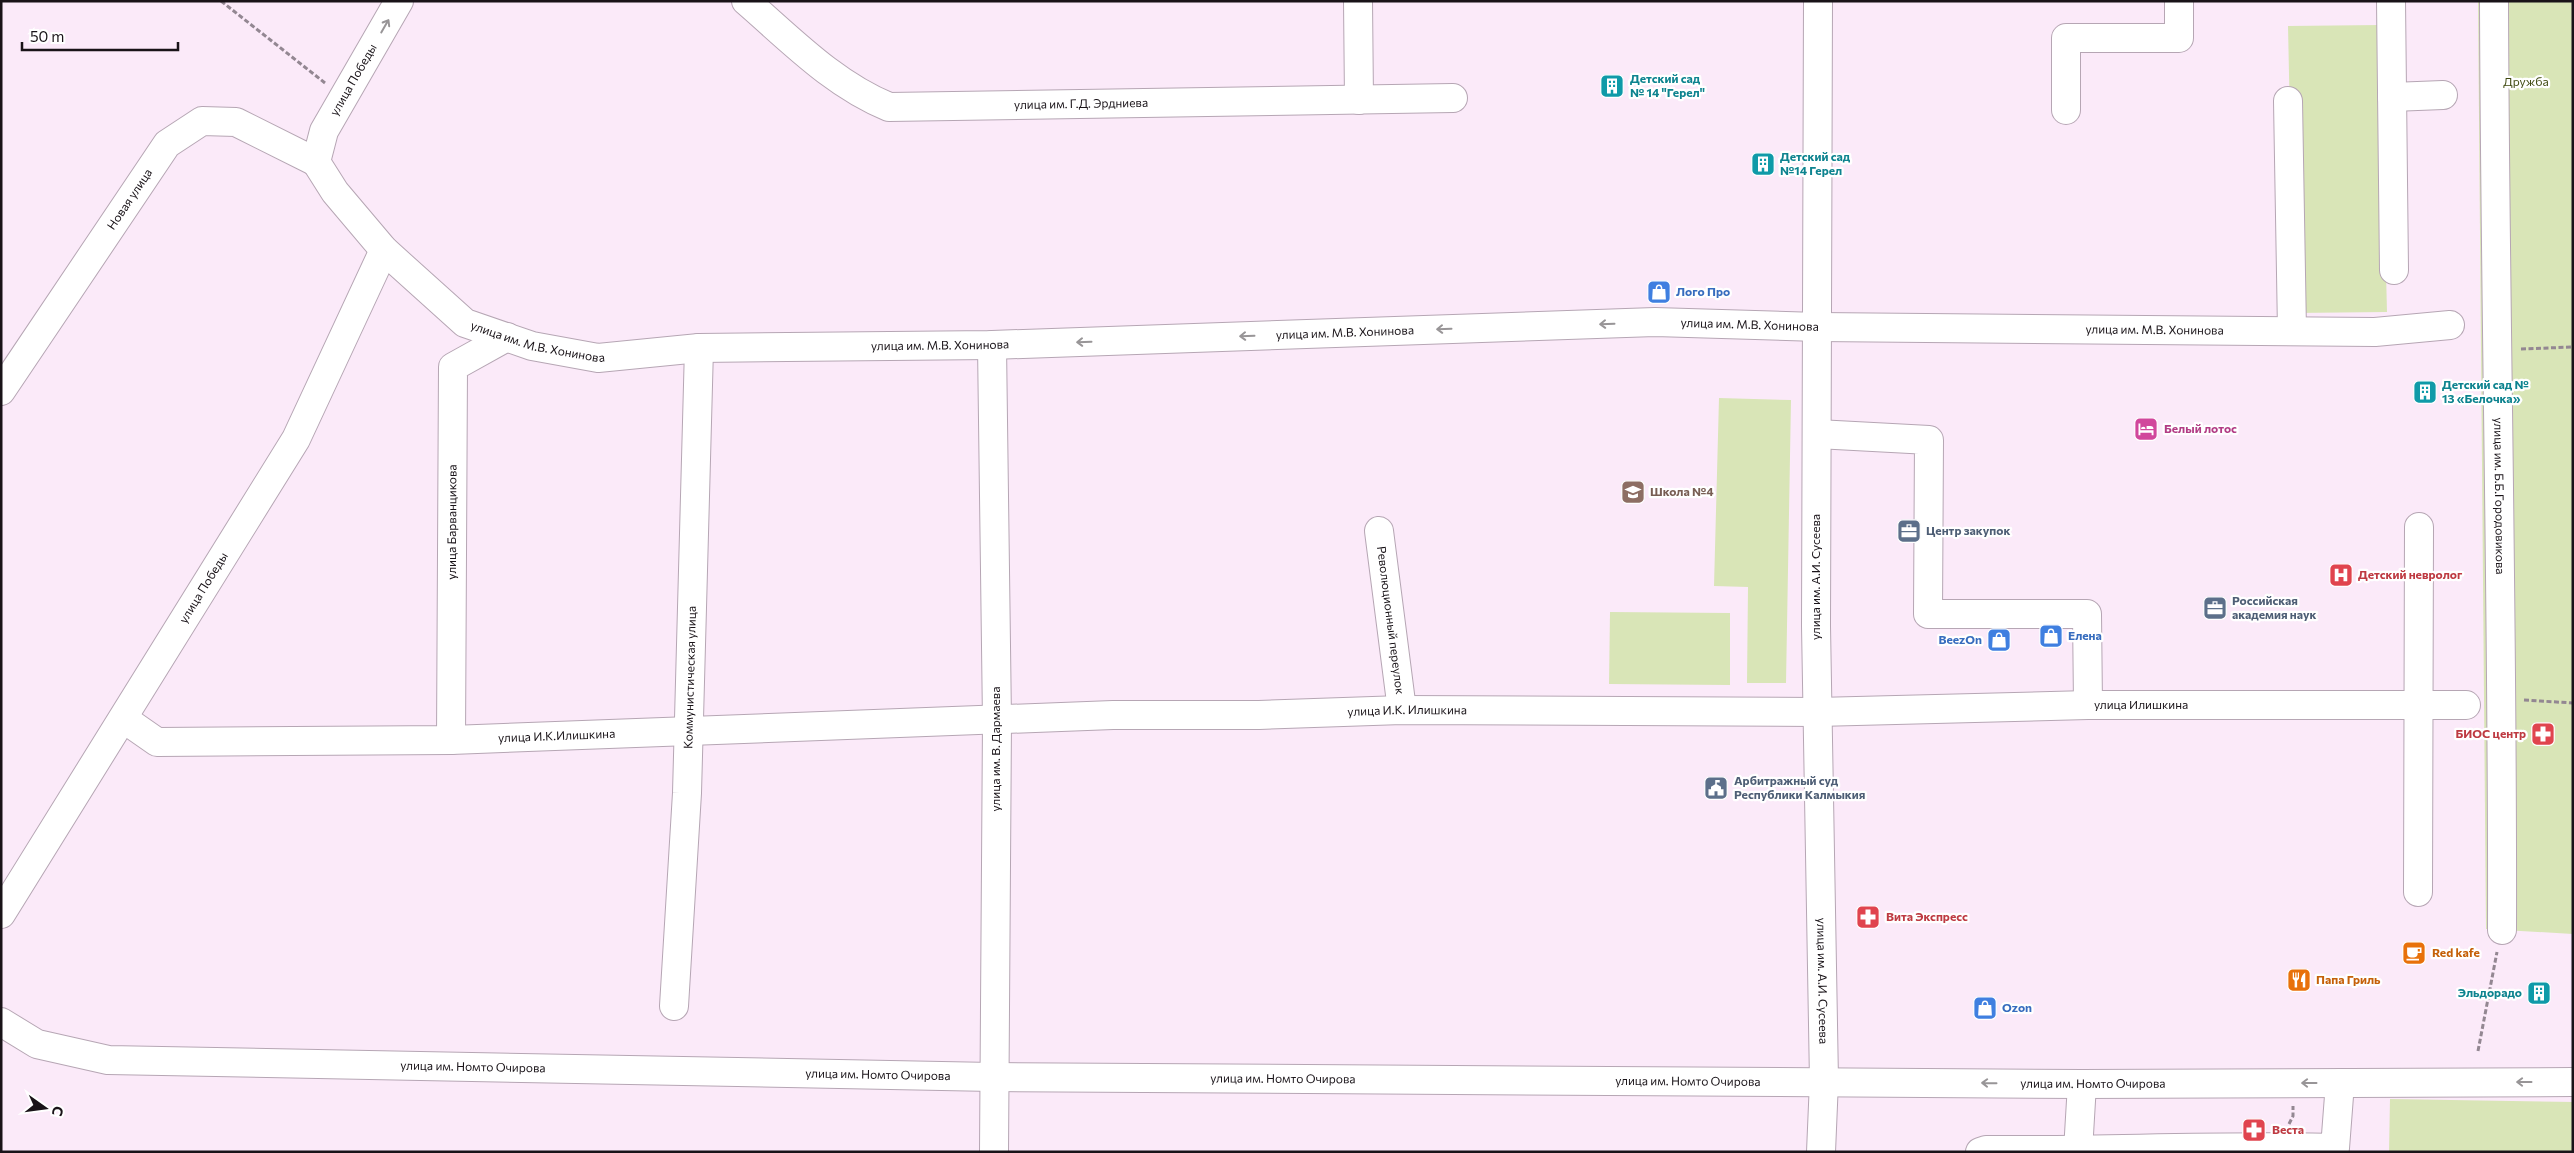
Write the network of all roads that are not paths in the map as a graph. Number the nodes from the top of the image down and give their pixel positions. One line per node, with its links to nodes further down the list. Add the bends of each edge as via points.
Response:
1 (399, 1): 14 (street, улица Победы, one-way to 1, via 324,131)
2 (746, 1): 11 (street, улица им. Г.Д. Эрдниева, via 832,75 861,96 889,107)
3 (1358, 1): 11 (street)
4 (1818, 1): 18 (street, улица им. А.И. Сусеева)
5 (2179, 1): 13 (street, via 2179,38 2066,38)
6 (2391, 1): 9 (street)
7 (2494, 1): 38 (street, улица им. Б.Б.Городовикова, via 2496,350 2503,698)
8 (2443, 95): 9 (street)
9 (2392, 97): 16 (street)
10 (1453, 98): 11 (street, улица им. Г.Д. Эрдниева)
11 (1359, 100)
12 (2288, 101): 19 (street)
13 (2066, 110)
14 (316, 162): 15 (street, улица им. М.В. Хонинова, via 335,192); 23 (street, Новая улица, via 236,122 202,120 166,144)
15 (384, 250): 20 (street, улица им. М.В. Хонинова, via 465,323); 32 (street, улица Победы, via 296,440)
16 (2394, 270)
17 (2450, 325): 19 (street, улица им. М.В. Хонинова, via 2375,332)
18 (1818, 327): 19 (street, улица им. М.В. Хонинова); 21 (street, улица им. М.В. Хонинова, one-way to 21, via 1655,322); 24 (street, улица им. А.И. Сусеева)
19 (2292, 331)
20 (506, 337): 22 (street, улица им. М.В. Хонинова, via 532,346 598,358); 35 (street, улица Барванцикова, via 453,367)
21 (992, 345): 22 (street, улица им. М.В. Хонинова); 33 (street, улица им. В. Дармаева)
22 (699, 348): 34 (street, Коммунистическая улица)
23 (1, 391)
24 (1817, 434): 27 (street, via 1929,440 1928,614 2087,614); 31 (street, улица им. А.И. Сусеева)
25 (2419, 527): 28 (street)
26 (1379, 531): 30 (street, Революционный переулок)
27 (2088, 705): 28 (street, улица Илишкина); 31 (street, улица Илишкина)
28 (2419, 705): 29 (street, улица Илишкина); 36 (street)
29 (2466, 705)
30 (1402, 710): 31 (street, улица И.К. Илишкина); 33 (street, улица И.К. Илишкина, via 1259,715 1113,715)
31 (1817, 712): 42 (street, улица им. А.И. Сусеева)
32 (124, 720): 35 (street, улица И.К.Илишкина, via 157,742); 37 (street, улица Победы)
33 (997, 721): 34 (street, улица И.К.Илишкина); 41 (street, улица им. В. Дармаева)
34 (688, 732): 35 (street, улица И.К.Илишкина); 39 (street, Коммунистическая улица)
35 (451, 740)
36 (2418, 892)
37 (1, 914)
38 (2502, 930)
39 (674, 1006)
40 (1, 1022): 41 (street, улица им. Номто Очирова, via 37,1044 108,1060)
41 (993, 1077): 42 (street, улица им. Номто Очирова); 48 (street, улица им. В. Дармаева)
42 (1824, 1081): 44 (street, улица им. Номто Очирова, one-way to 42); 49 (street, улица им. А.И. Сусеева)
43 (2573, 1082): 45 (street, улица им. Номто Очирова, one-way to 45)
44 (2082, 1084): 45 (street, улица им. Номто Очирова, one-way to 44); 47 (street)
45 (2340, 1084): 46 (street)
46 (2335, 1150): 47 (street, via 2278,1146)
47 (2078, 1151): 50 (street)
48 (994, 1152)
49 (1821, 1152)
50 (1980, 1152)

